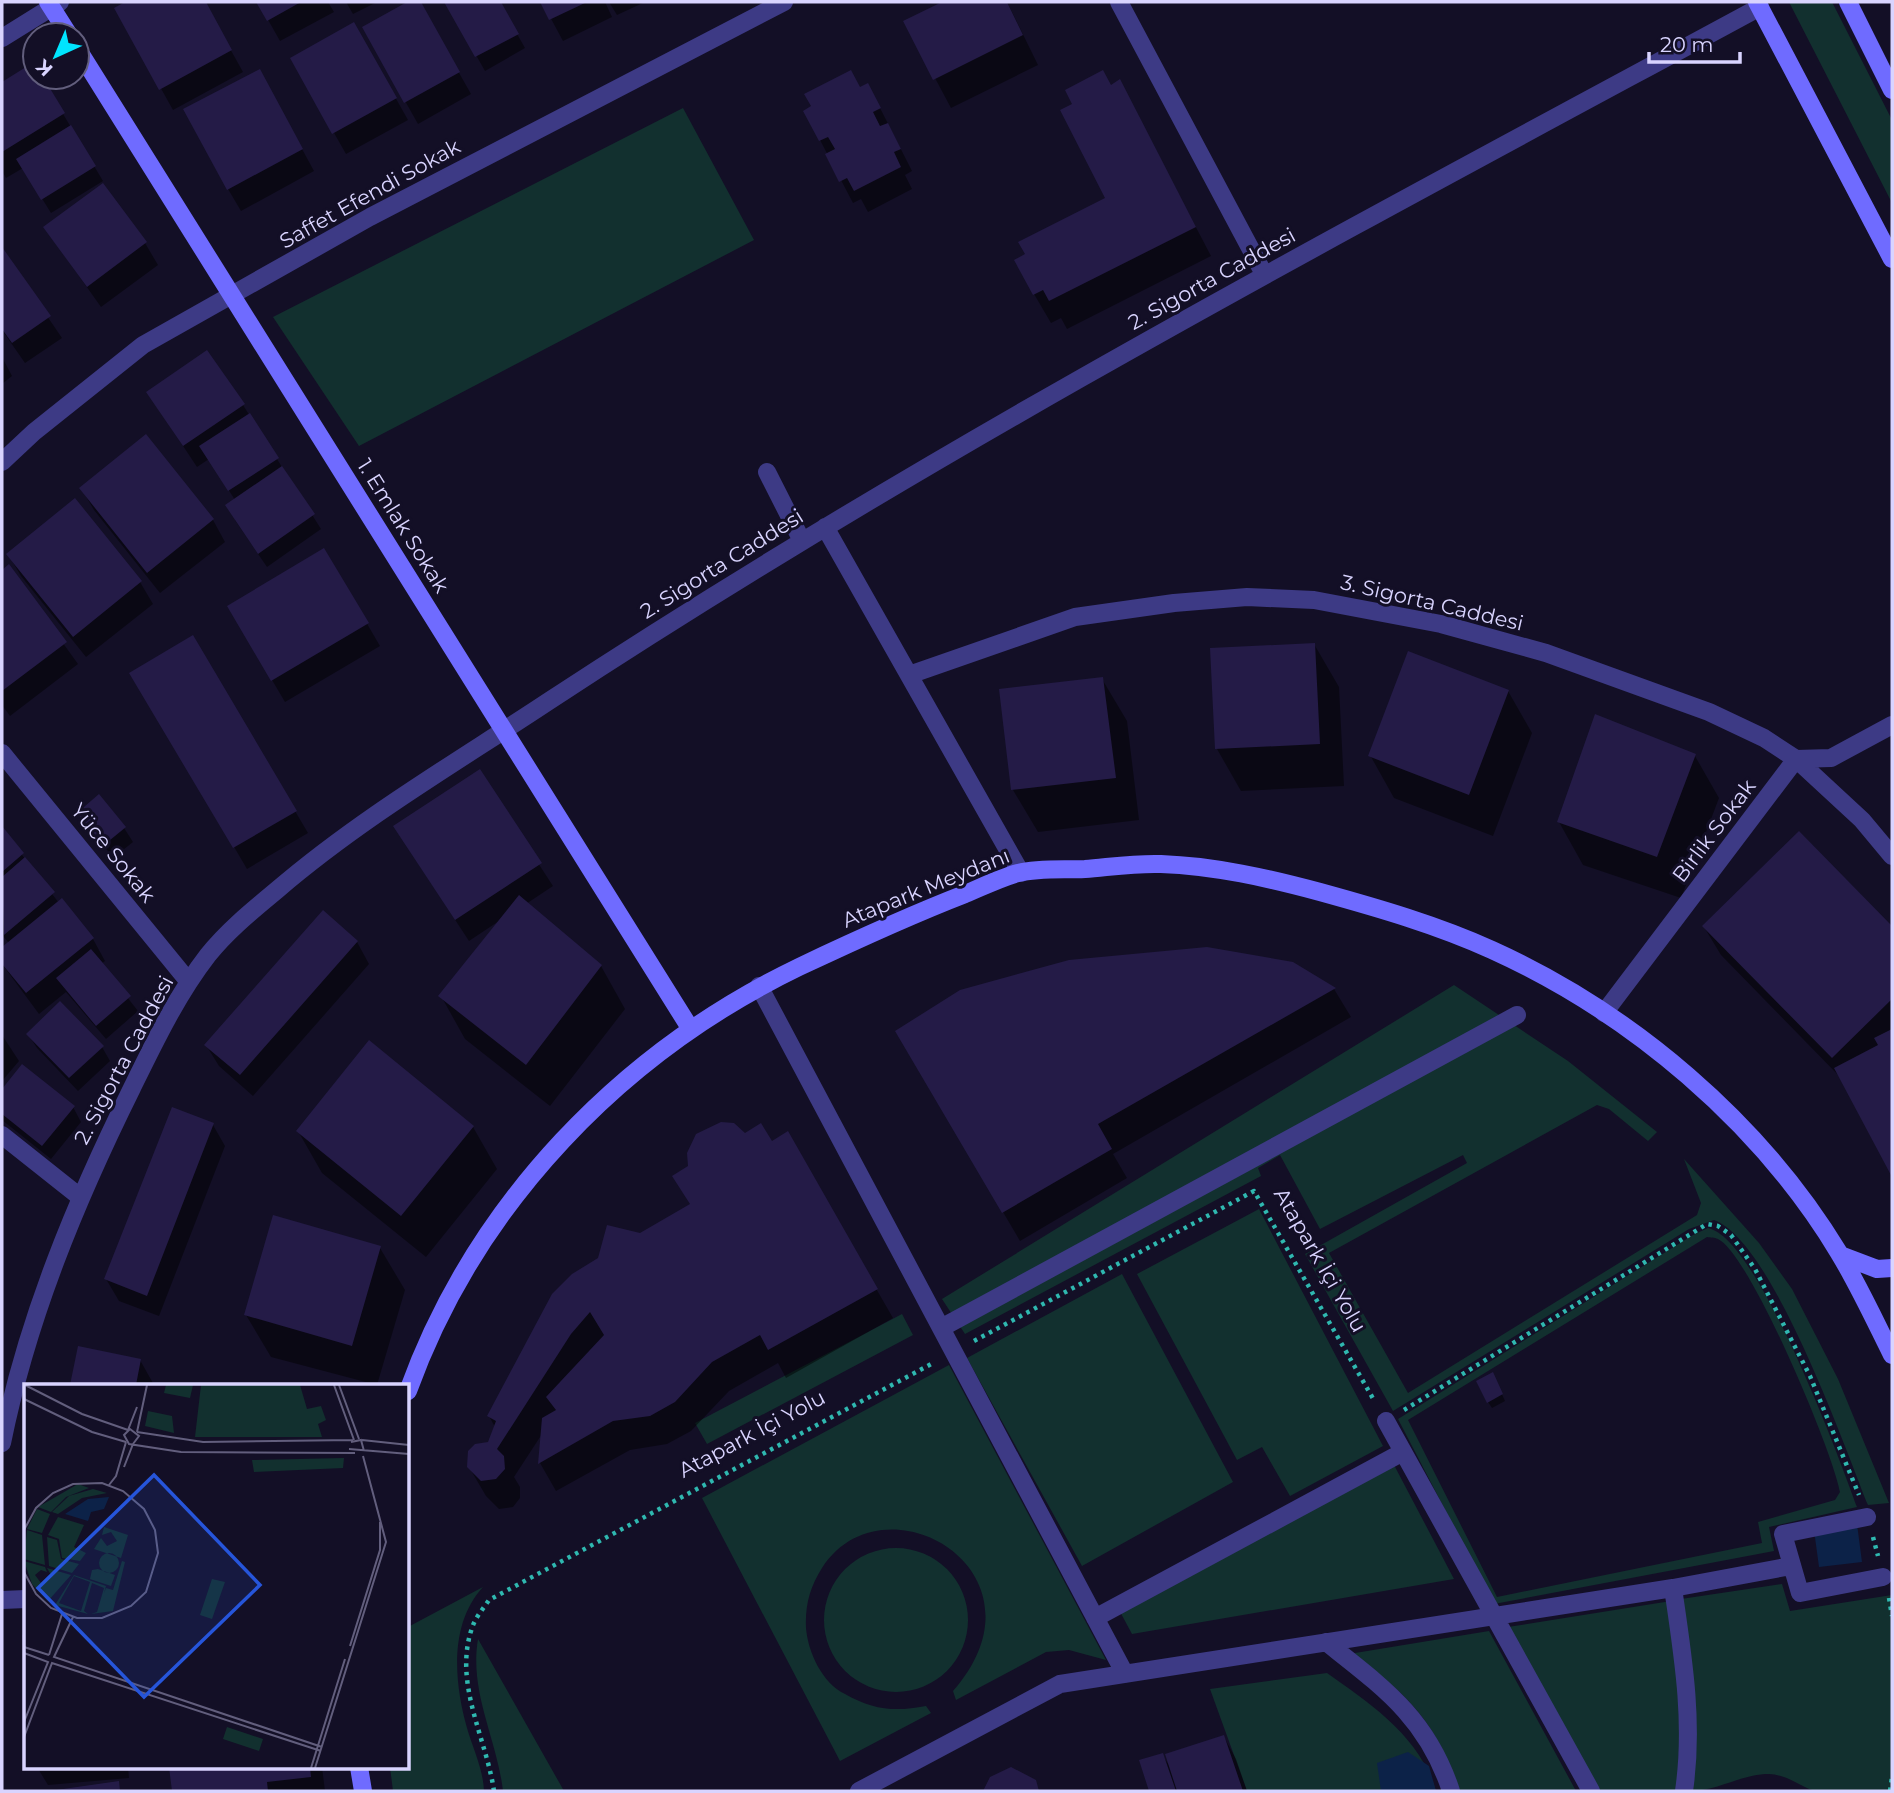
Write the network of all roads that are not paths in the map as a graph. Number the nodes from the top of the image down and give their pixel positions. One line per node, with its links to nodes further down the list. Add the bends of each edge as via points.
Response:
1 (784, 2): 12 (street, Saffet Efendi Sokak, via 370,217)
2 (1119, 2): 11 (street)
3 (1849, 2): 9 (main road)
4 (53, 3): 6 (main road); 7 (street)
5 (1759, 4): 10 (main road); 11 (street, 2. Sigorta Caddesi)
6 (62, 21)
7 (2, 38)
8 (91, 70): 12 (main road, 1. Emlak Sokak)
9 (1892, 89)
10 (1892, 259)
11 (1265, 274): 15 (street, 2. Sigorta Caddesi)
12 (232, 296): 13 (street, Saffet Efendi Sokak, via 144,345); 19 (main road, 1. Emlak Sokak)
13 (2, 463)
14 (767, 472): 16 (street)
15 (825, 527): 16 (street, 2. Sigorta Caddesi); 17 (street)
16 (802, 541): 19 (street, 2. Sigorta Caddesi)
17 (909, 675): 21 (street, 3. Sigorta Caddesi, via 1075,617 1247,597 1314,600 1441,624 1546,653 1709,712); 23 (street)
18 (1892, 725): 21 (street, via 1831,758)
19 (504, 731): 24 (street, 2. Sigorta Caddesi, via 315,857 242,919); 28 (main road, 1. Emlak Sokak)
20 (2, 753): 24 (street, Yüce Sokak)
21 (1796, 759): 22 (street, 3. Sigorta Caddesi); 26 (street, Birlik Sokak)
22 (1892, 856)
23 (1021, 873): 25 (main road, Atapark Meydanı, via 901,918); 26 (main road, Atapark Meydanı, via 1161,864 1259,875 1438,928 1550,979)
24 (190, 982): 30 (street, 2. Sigorta Caddesi, via 155,1042)
25 (759, 986): 28 (main road, Atapark Meydanı); 33 (street)
26 (1604, 1013): 31 (main road, Atapark Meydanı, via 1662,1055 1716,1103 1768,1157)
27 (1517, 1015): 33 (street)
28 (690, 1028): 35 (main road, Atapark Meydanı, via 593,1107 521,1189 462,1277)
29 (2, 1135): 30 (street)
30 (80, 1197): 37 (street, 2. Sigorta Caddesi, via 34,1319)
31 (1840, 1255): 32 (main road, via 1877,1269); 34 (main road, Atapark Meydanı)
32 (1892, 1268)
33 (941, 1328): 46 (street)
34 (1892, 1355)
35 (410, 1386)
36 (1386, 1421): 38 (street)
37 (2, 1443)
38 (1403, 1452): 45 (street); 46 (street)
39 (1867, 1517): 40 (street, via 1783,1534)
40 (1791, 1566): 41 (street, via 1800,1593); 42 (street)
41 (1883, 1577)
42 (1673, 1588): 45 (street); 55 (street, via 1687,1688 1689,1750)
43 (24, 1599): 44 (street)
44 (2, 1600)
45 (1493, 1616): 47 (street); 54 (street)
46 (1095, 1618): 48 (street)
47 (1326, 1642): 48 (street); 53 (street, via 1407,1709 1439,1757)
48 (1125, 1674): 50 (street, via 1060,1684)
49 (359, 1769): 51 (main road)
50 (889, 1785): 52 (street)
51 (363, 1791)
52 (859, 1791)
53 (1451, 1791)
54 (1591, 1791)
55 (1684, 1791)

